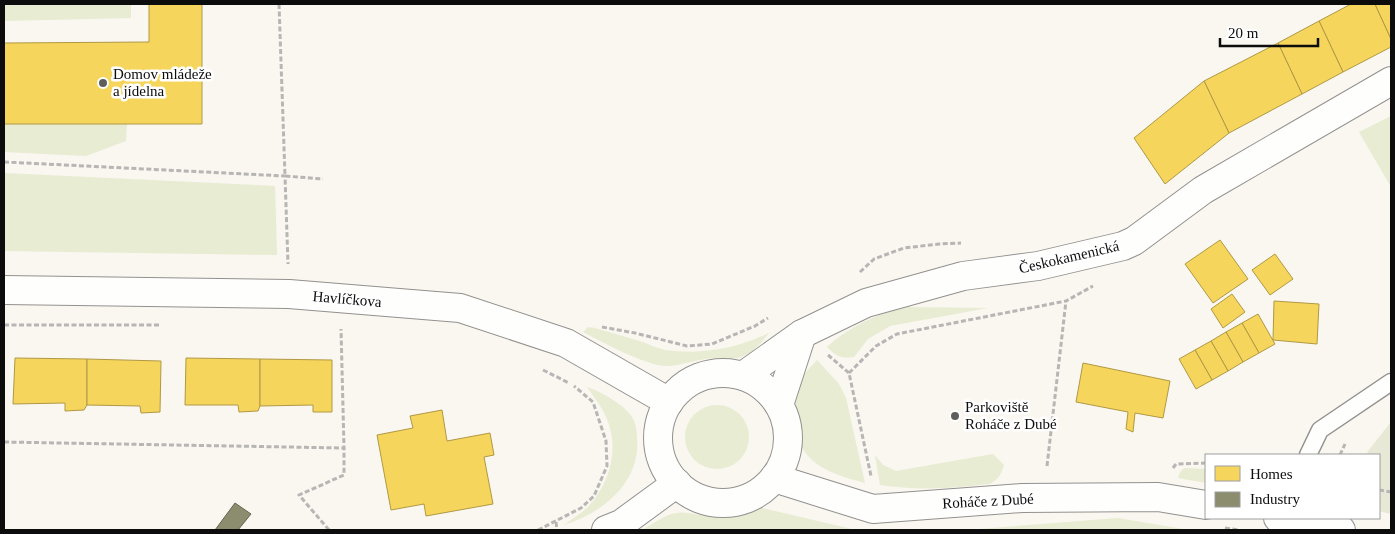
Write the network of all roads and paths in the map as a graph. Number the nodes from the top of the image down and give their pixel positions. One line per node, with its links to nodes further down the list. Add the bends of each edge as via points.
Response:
1 (279, 4): 4 (path)
2 (1391, 81): 11 (street, Českokamenická, via 1203,190 1124,246 1038,266 963,276 866,303)
3 (4, 162): 4 (path)
4 (285, 176): 5 (path); 7 (path)
5 (323, 179)
6 (4, 290): 7 (street, Havlíčkova)
7 (289, 294): 15 (street, Havlíčkova, via 460,308 566,343)
8 (771, 316): 10 (path, via 712,344 687,346)
9 (341, 326): 18 (path)
10 (597, 326)
11 (802, 334): 13 (street, Českokamenická); 16 (street)
12 (555, 376): 26 (path, via 574,385 593,402 606,441 607,466 594,496 581,508)
13 (743, 376): 15 (street, via 717,373 702,376 689,382); 16 (street, via 765,388)
14 (1391, 382): 19 (lane, via 1320,430)
15 (669, 402): 22 (street, via 658,431 658,446 662,460)
16 (779, 405): 21 (street, via 785,419 788,446)
17 (4, 442): 18 (path)
18 (344, 448): 27 (path, via 344,475 299,495)
19 (1308, 454)
20 (1046, 471): 24 (path, via 1066,301 896,334 876,346 849,372 870,473)
21 (774, 478): 22 (street, via 755,494 729,502 704,500); 24 (street, Roháče z Dubé)
22 (677, 484): 30 (street, via 621,524)
23 (1205, 506): 24 (street, Roháče z Dubé, via 1158,497 1022,498)
24 (873, 509)
25 (1283, 519): 31 (street)
26 (556, 522): 28 (path); 29 (path)
27 (329, 530)
28 (538, 530)
29 (557, 530)
30 (606, 530)
31 (1341, 530)

